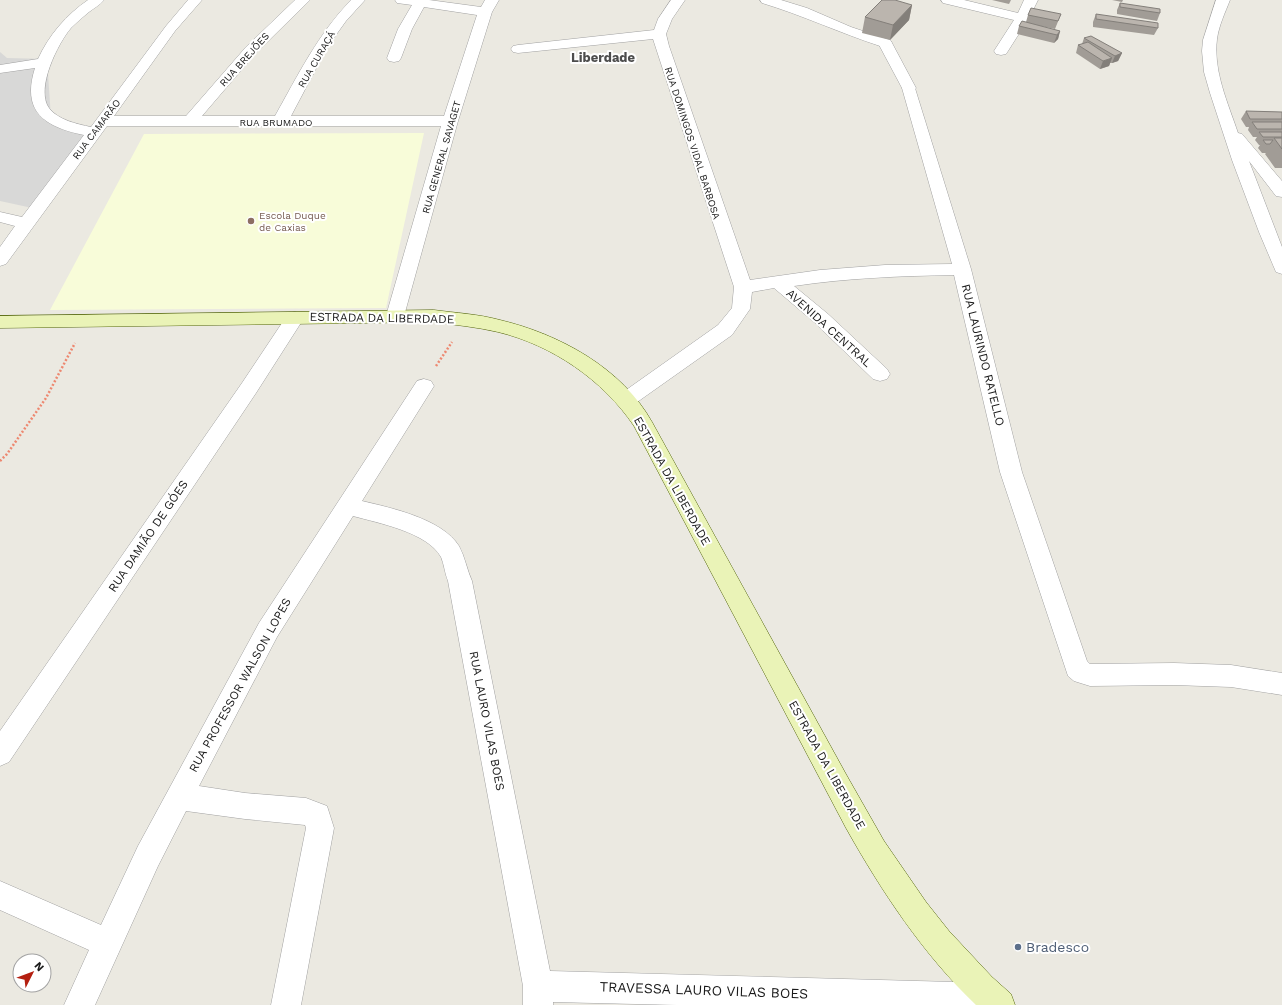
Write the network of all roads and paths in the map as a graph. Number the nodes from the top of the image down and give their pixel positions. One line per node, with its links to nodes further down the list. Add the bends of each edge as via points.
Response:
1 (97, 0): 18 (street, RUA BRUMADO, via 75,17 59,34)
2 (195, 0): 24 (street, RUA CAMARÃO, via 180,14)
3 (303, 0): 21 (street, RUA BREJÕES, via 251,50)
4 (358, 0): 22 (street, RUA CURAÇÁ, via 321,46)
5 (402, 0): 11 (street)
6 (678, 0): 14 (street, via 665,19)
7 (766, 0): 31 (street, RUA LAURINDO RATELLO, via 885,43 909,88)
8 (948, 0): 13 (street)
9 (1031, 0): 13 (street)
10 (1223, 0): 23 (street, via 1210,41 1211,66)
11 (420, 3): 12 (street); 17 (street, via 405,29)
12 (488, 6): 20 (street, RUA GENERAL SAVAGET)
13 (1022, 18): 16 (street)
14 (660, 34): 15 (street); 33 (street, RUA DOMINGOS VIDAL BARBOSA, via 666,60)
15 (518, 49)
16 (1001, 51)
17 (394, 58)
18 (42, 63): 19 (street); 24 (street, RUA BRUMADO, via 38,94 43,111 58,122)
19 (0, 68)
20 (450, 121): 22 (street, RUA BRUMADO); 34 (street, RUA GENERAL SAVAGET)
21 (189, 122): 22 (street, RUA BRUMADO); 24 (street, RUA BRUMADO)
22 (280, 122)
23 (1228, 126): 25 (street); 26 (street)
24 (98, 127): 28 (street, RUA CAMARÃO)
25 (1248, 185): 26 (street); 30 (street)
26 (1282, 192)
27 (0, 217): 28 (street)
28 (25, 223): 29 (street, RUA CAMARÃO)
29 (0, 260)
30 (1282, 268)
31 (962, 269): 32 (street, via 878,272); 44 (street, RUA LAURINDO RATELLO, via 1011,472 1077,668 1090,675 1217,676)
32 (778, 282): 33 (street); 39 (street, AVENIDA CENTRAL, via 821,318)
33 (743, 287): 41 (street, via 741,309 725,330)
34 (395, 316): 35 (main road, ESTRADA DA LIBERDADE); 36 (main road, ESTRADA DA LIBERDADE, via 434,316)
35 (295, 318): 37 (main road, ESTRADA DA LIBERDADE); 45 (street, RUA DAMIÃO DE GÓES)
36 (467, 320): 40 (path); 41 (main road, ESTRADA DA LIBERDADE, via 500,326 560,349 606,380)
37 (86, 321): 38 (main road, ESTRADA DA LIBERDADE); 42 (path, via 46,398)
38 (0, 322)
39 (880, 374)
40 (424, 386): 43 (street, RUA PROFESSOR WALSON LOPES)
41 (626, 400): 50 (main road, ESTRADA DA LIBERDADE, via 642,422 871,844 907,900 945,950)
42 (0, 461)
43 (347, 506): 46 (street, RUA PROFESSOR WALSON LOPES, via 268,630); 49 (street, RUA LAURO VILAS BOES, via 407,522 434,535 449,551 460,581)
44 (1282, 684)
45 (0, 753)
46 (179, 797): 48 (street, RUA PROFESSOR WALSON LOPES, via 148,856); 52 (street, via 306,811 317,816 320,828)
47 (0, 895): 48 (street)
48 (108, 943): 51 (street, RUA PROFESSOR WALSON LOPES)
49 (538, 995): 50 (street, TRAVESSA LAURO VILAS BOES)
50 (993, 1003)
51 (79, 1005)
52 (286, 1005)

